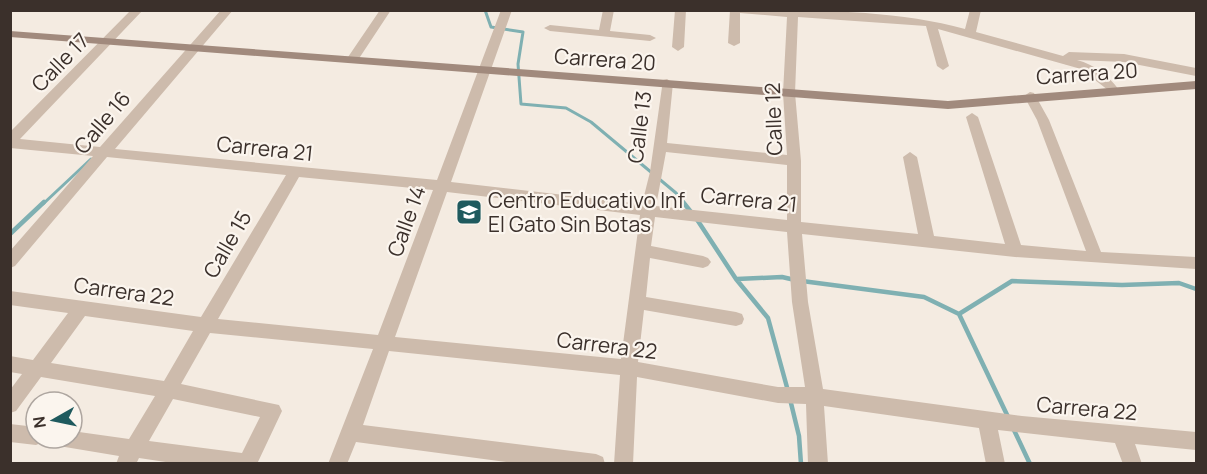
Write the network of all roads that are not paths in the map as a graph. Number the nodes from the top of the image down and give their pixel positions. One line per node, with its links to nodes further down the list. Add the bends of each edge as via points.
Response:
1 (138, 10): 18 (street, Calle 17)
2 (228, 10): 21 (street, Calle 16)
3 (386, 10): 23 (street)
4 (507, 10): 25 (street, Calle 14)
5 (609, 10): 14 (street)
6 (681, 10): 20 (street)
7 (735, 10): 19 (street)
8 (740, 10): 11 (street)
9 (896, 10): 12 (street)
10 (976, 10): 15 (street)
11 (793, 12): 12 (street); 30 (street, Calle 12)
12 (931, 23): 15 (street); 24 (street)
13 (550, 28): 14 (street)
14 (604, 33): 17 (street)
15 (970, 33): 22 (street)
16 (10, 34): 18 (main road, Carrera 20)
17 (650, 38)
18 (108, 41): 21 (main road, Carrera 20); 33 (street, Calle 17)
19 (734, 43)
20 (678, 47)
21 (193, 48): 23 (main road, Carrera 20); 35 (street, Calle 16)
22 (1050, 56): 26 (street, via 1124,58); 29 (street, via 1085,66)
23 (351, 60): 25 (main road, Carrera 20)
24 (943, 66)
25 (484, 70): 27 (main road, Carrera 20); 39 (street, Calle 14)
26 (1197, 72)
27 (667, 83): 30 (main road, Carrera 20); 34 (street, Calle 13)
28 (1197, 85): 29 (main road, Carrera 20)
29 (1113, 90): 31 (main road, Carrera 20)
30 (789, 93): 31 (main road, Carrera 20, via 948,105); 37 (street, Calle 12)
31 (1030, 96): 45 (street, via 1044,120)
32 (972, 117): 44 (street)
33 (10, 142): 35 (street, Carrera 21)
34 (659, 147): 37 (street); 40 (street, Calle 13)
35 (104, 153): 38 (street, Carrera 21); 46 (street, Calle 16)
36 (910, 157): 42 (street)
37 (794, 161): 41 (street, Calle 12)
38 (295, 172): 39 (street, Carrera 21); 53 (street, Calle 15)
39 (443, 186): 40 (street, Carrera 21); 54 (street, Calle 14)
40 (648, 210): 41 (street, Carrera 21); 43 (street, Calle 13)
41 (794, 225): 42 (street, Carrera 21); 59 (street, Calle 12)
42 (927, 241): 44 (street, Carrera 21)
43 (643, 250): 47 (street); 50 (street, Calle 13)
44 (1015, 250): 45 (street, Carrera 21)
45 (1096, 258): 48 (street, Carrera 21)
46 (10, 262)
47 (703, 262)
48 (1197, 263)
49 (10, 297): 51 (street, Carrera 22)
50 (637, 302): 52 (street); 57 (street, Calle 13)
51 (81, 308): 53 (street, Carrera 22); 56 (street)
52 (736, 319)
53 (206, 325): 54 (street, Carrera 22); 58 (street, Calle 15)
54 (385, 345): 57 (street, Carrera 22); 62 (street, Calle 14)
55 (10, 364): 56 (street)
56 (38, 367): 58 (street); 60 (street)
57 (629, 368): 59 (street, Carrera 22, via 785,395); 70 (street, Calle 13)
58 (168, 390): 66 (street, Calle 15); 66 (street, via 273,411 247,463)
59 (814, 396): 61 (street, Carrera 22); 71 (street, Calle 12)
60 (10, 405)
61 (993, 421): 63 (street, Carrera 22); 72 (street)
62 (358, 433): 68 (street, Calle 14); 69 (street)
63 (1121, 433): 65 (street, Carrera 22); 73 (street)
64 (84, 441): 66 (street)
65 (1197, 441)
66 (134, 447): 67 (street, Calle 15)
67 (124, 464)
68 (337, 464)
69 (596, 464)
70 (623, 464)
71 (818, 464)
72 (996, 464)
73 (1133, 464)

